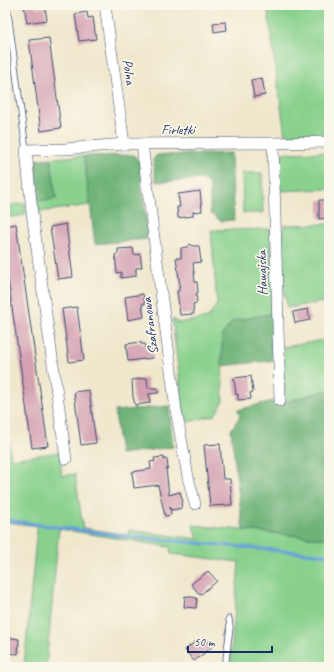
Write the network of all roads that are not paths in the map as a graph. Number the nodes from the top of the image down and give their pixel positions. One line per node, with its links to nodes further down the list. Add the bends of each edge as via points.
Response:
1 (7, 5): 7 (lane)
2 (105, 5): 5 (street, Polna)
3 (329, 142): 4 (street, Firletki)
4 (273, 143): 6 (street, Firletki); 8 (street, Hawajska)
5 (124, 144): 6 (street, Firletki); 7 (street, Firletki)
6 (142, 144): 10 (street, Szafranowa, via 176,410)
7 (26, 150): 9 (street, via 32,213)
8 (280, 401)
9 (66, 460)
10 (195, 504)
11 (229, 620): 12 (lane)
12 (225, 667)

